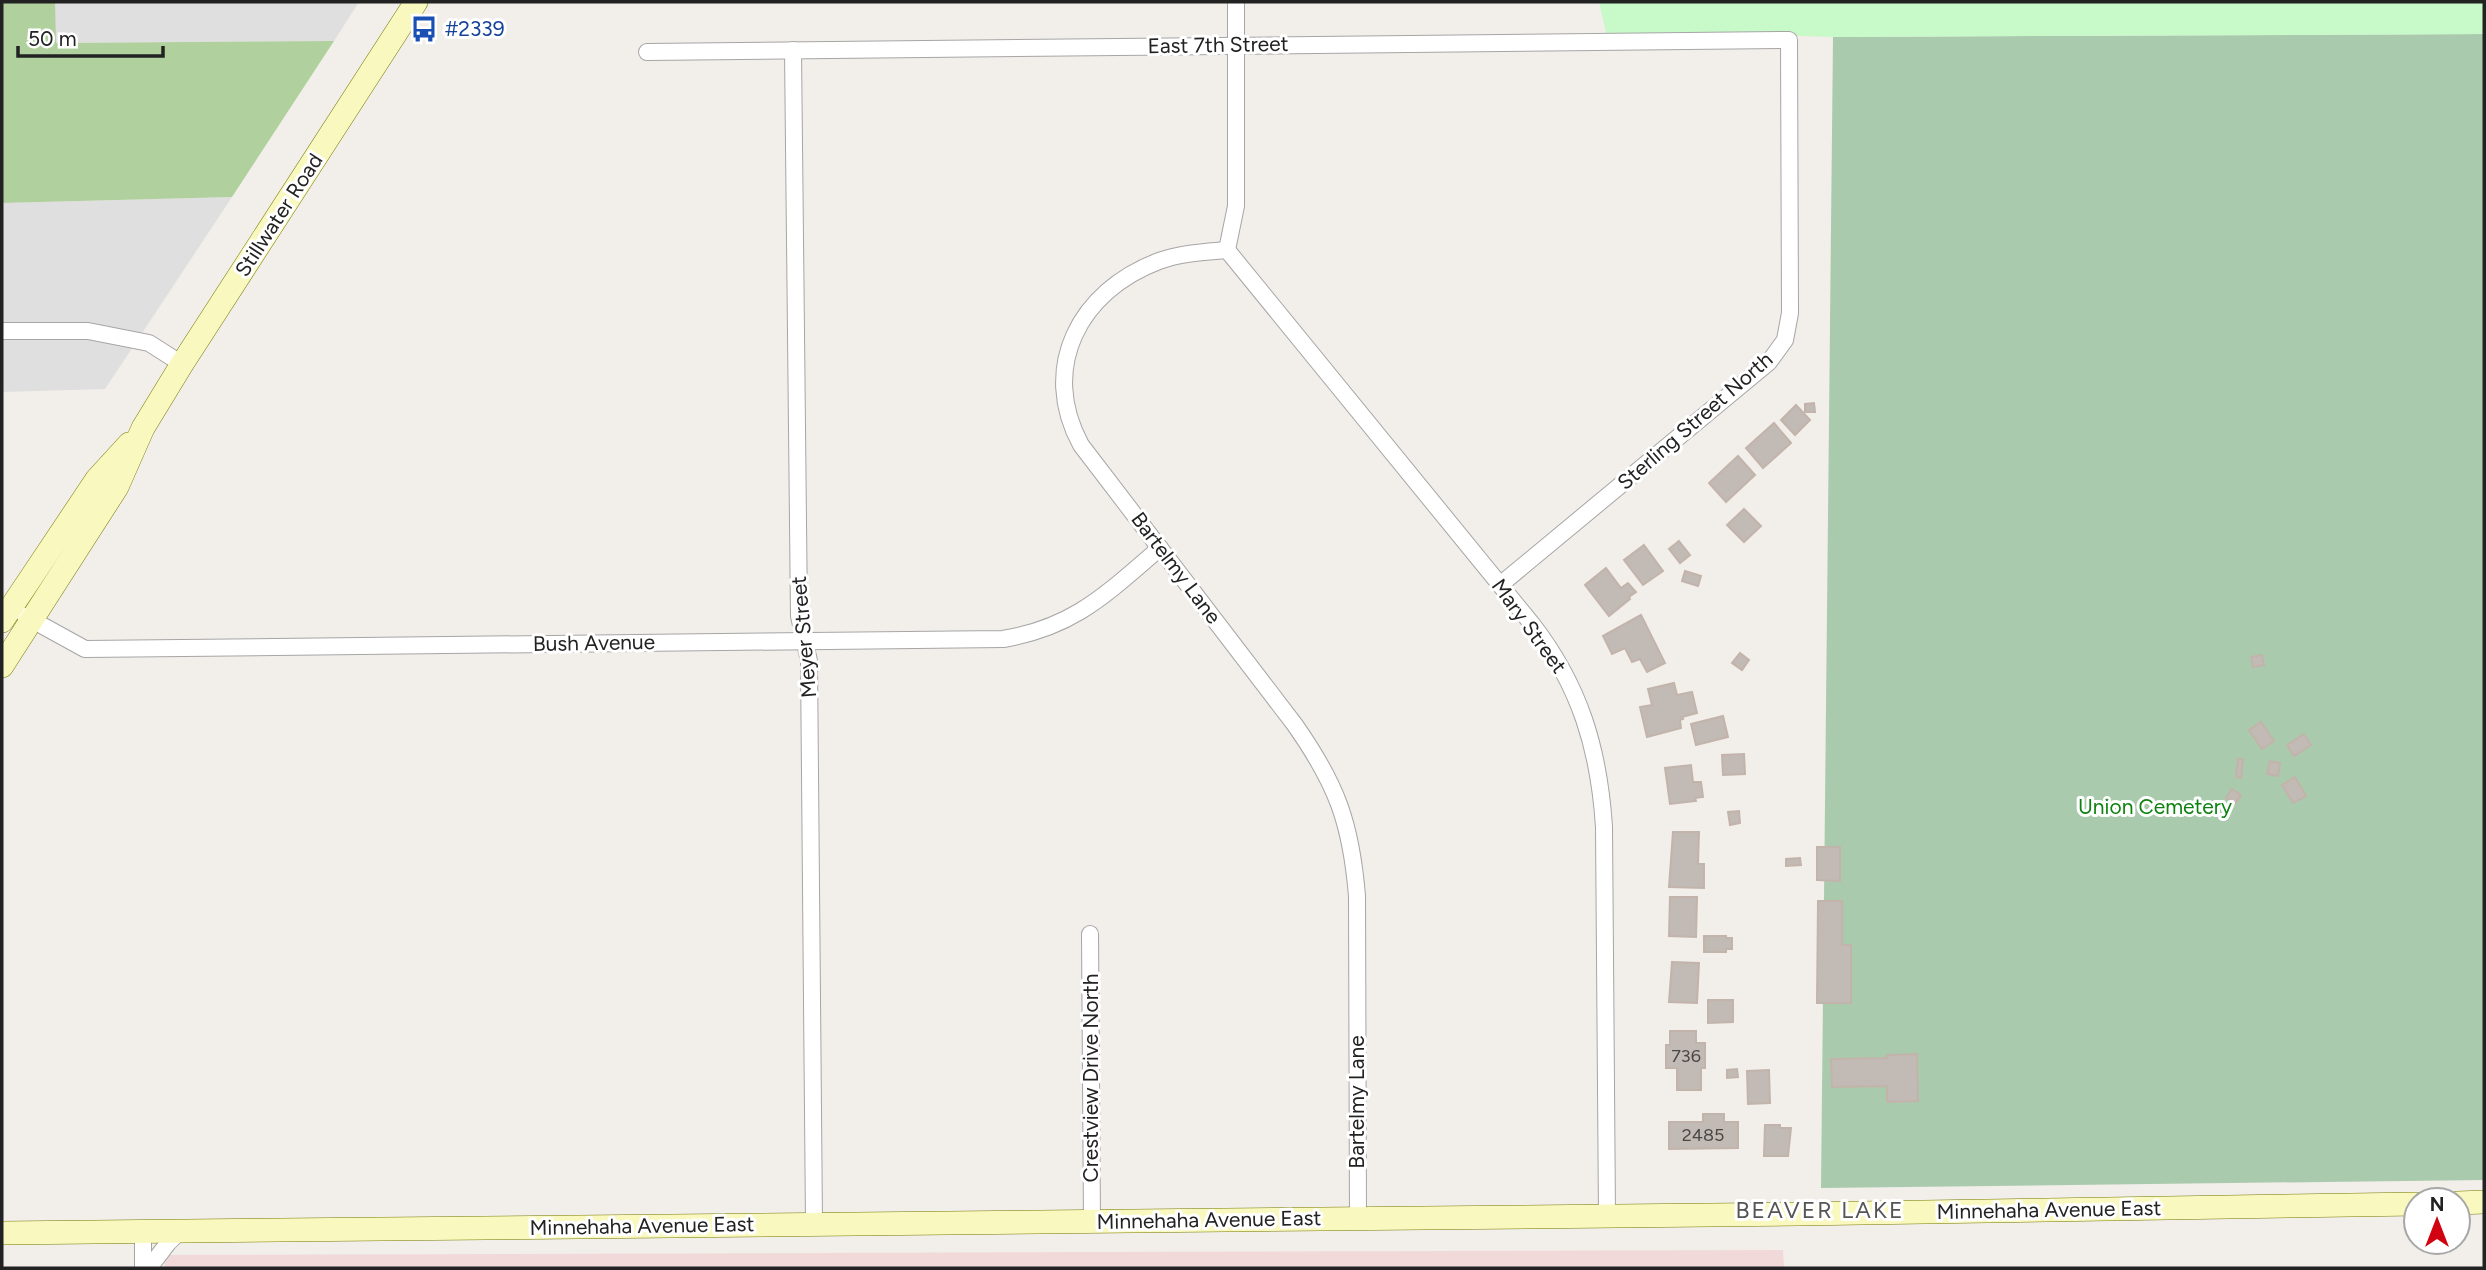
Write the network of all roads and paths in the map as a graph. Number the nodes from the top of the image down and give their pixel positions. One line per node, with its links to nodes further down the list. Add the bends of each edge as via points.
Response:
1 (416, 2): 9 (main road, Stillwater Road)
2 (1236, 2): 4 (street)
3 (1789, 40): 4 (street, East 7th Street); 12 (street, Sterling Street North, via 1790,313 1785,340 1769,362)
4 (1236, 45): 5 (street, East 7th Street); 7 (street, via 1236,206)
5 (793, 50): 6 (street, East 7th Street); 15 (street, Meyer Street, via 799,615)
6 (647, 52)
7 (1227, 250): 11 (street, Bartelmy Lane, via 1178,256 1125,278 1079,324 1064,364 1062,386 1071,427); 12 (street, Mary Street)
8 (2, 331): 9 (street, via 88,331 149,343)
9 (182, 364): 10 (main road, Stillwater Road)
10 (143, 428): 13 (main road, Stillwater Road, via 97,479); 14 (main road, Stillwater Road, via 117,487)
11 (1160, 548): 15 (street, Bush Avenue, via 1083,611 1031,634 1003,639); 20 (street, Bartelmy Lane, via 1320,761 1347,826 1357,896)
12 (1500, 585): 19 (street, Mary Street, via 1541,635 1565,674 1593,743 1601,785)
13 (6, 614): 14 (street, Bush Avenue)
14 (31, 620): 15 (street, Bush Avenue, via 85,649); 16 (main road, Stillwater Road)
15 (803, 640): 22 (street, Meyer Street, via 809,661)
16 (2, 666)
17 (1090, 934): 21 (street, Crestview Drive North)
18 (2402, 1204): 19 (main road, Minnehaha Avenue East)
19 (1607, 1216): 20 (main road, Minnehaha Avenue East)
20 (1358, 1219): 21 (main road, Minnehaha Avenue East)
21 (1092, 1222): 22 (main road, Minnehaha Avenue East)
22 (814, 1224): 23 (main road, Minnehaha Avenue East)
23 (181, 1230): 24 (main road, Minnehaha Avenue East); 27 (street)
24 (143, 1231): 25 (main road, Minnehaha Avenue East); 26 (street)
25 (2, 1233)
26 (143, 1268)
27 (149, 1268)

